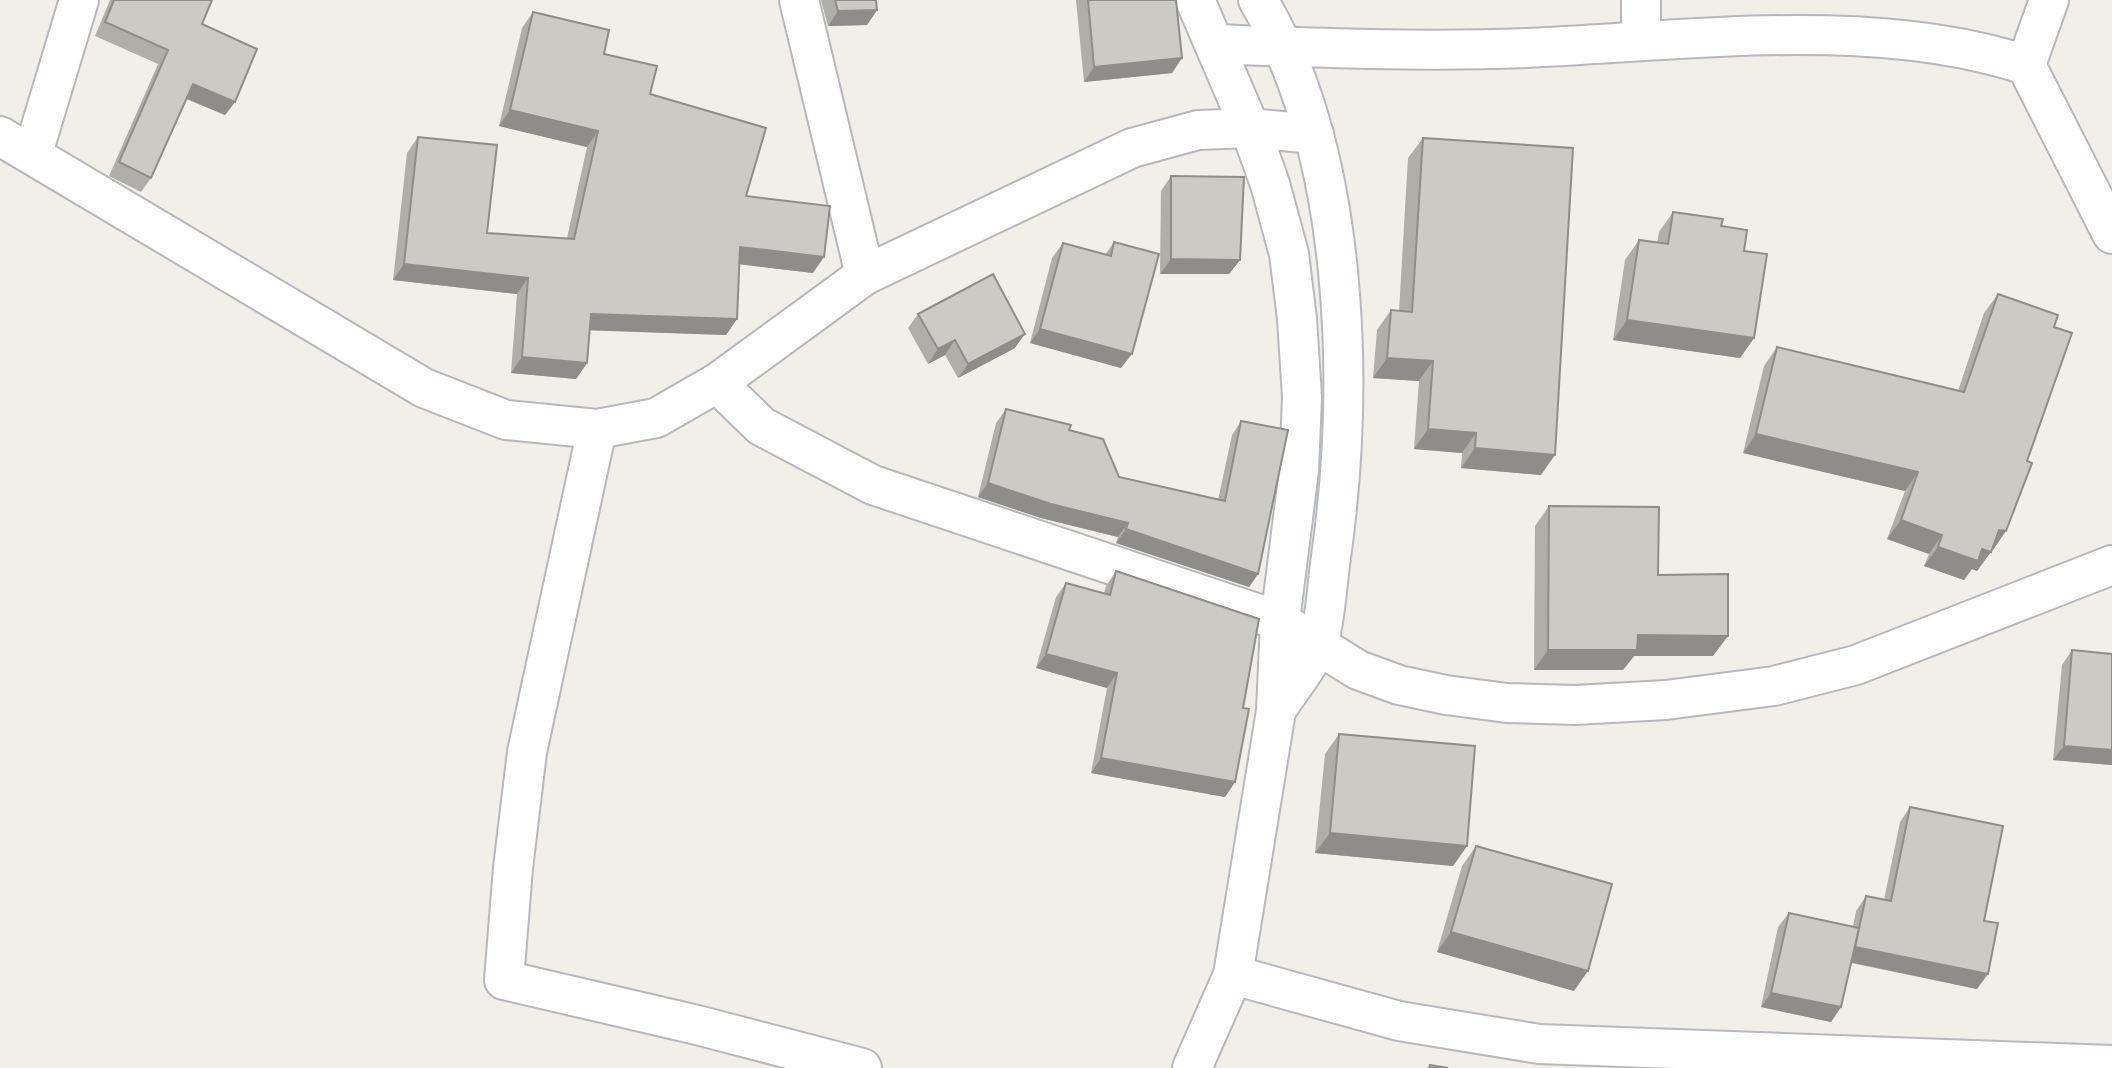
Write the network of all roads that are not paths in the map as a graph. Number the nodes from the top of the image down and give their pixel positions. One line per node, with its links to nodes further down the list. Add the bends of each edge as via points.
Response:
1 (79, 0): 14 (street)
2 (799, 0): 16 (street)
3 (1195, 0): 8 (street)
4 (1258, 0): 9 (street)
5 (1641, 0): 7 (street)
6 (2049, 0): 10 (street)
7 (1641, 40): 9 (street, via 1524,48); 10 (street, via 1895,38 1980,50)
8 (1213, 44): 9 (street); 11 (street)
9 (1282, 47): 12 (street)
10 (2026, 65): 15 (street)
11 (1250, 128): 12 (street); 16 (street, via 1198,130 1132,148); 20 (street, via 1289,254 1302,397 1299,470)
12 (1314, 134): 21 (street, via 1332,229 1344,356 1341,485)
13 (0, 136): 14 (street)
14 (33, 153): 18 (street, via 424,388 506,420)
15 (2112, 234)
16 (866, 275): 17 (street)
17 (717, 383): 18 (street, via 656,418); 20 (street, via 761,426 873,485)
18 (597, 429): 26 (street, via 527,752 504,980)
19 (2112, 565): 21 (street, via 1856,665 1774,686 1666,700 1575,705 1446,695 1358,670)
20 (1280, 621): 21 (street); 22 (street)
21 (1319, 643): 22 (street)
22 (1276, 710): 23 (street)
23 (1233, 975): 24 (street); 27 (street)
24 (1542, 1056): 25 (street)
25 (2112, 1065)
26 (862, 1068)
27 (1192, 1068)

